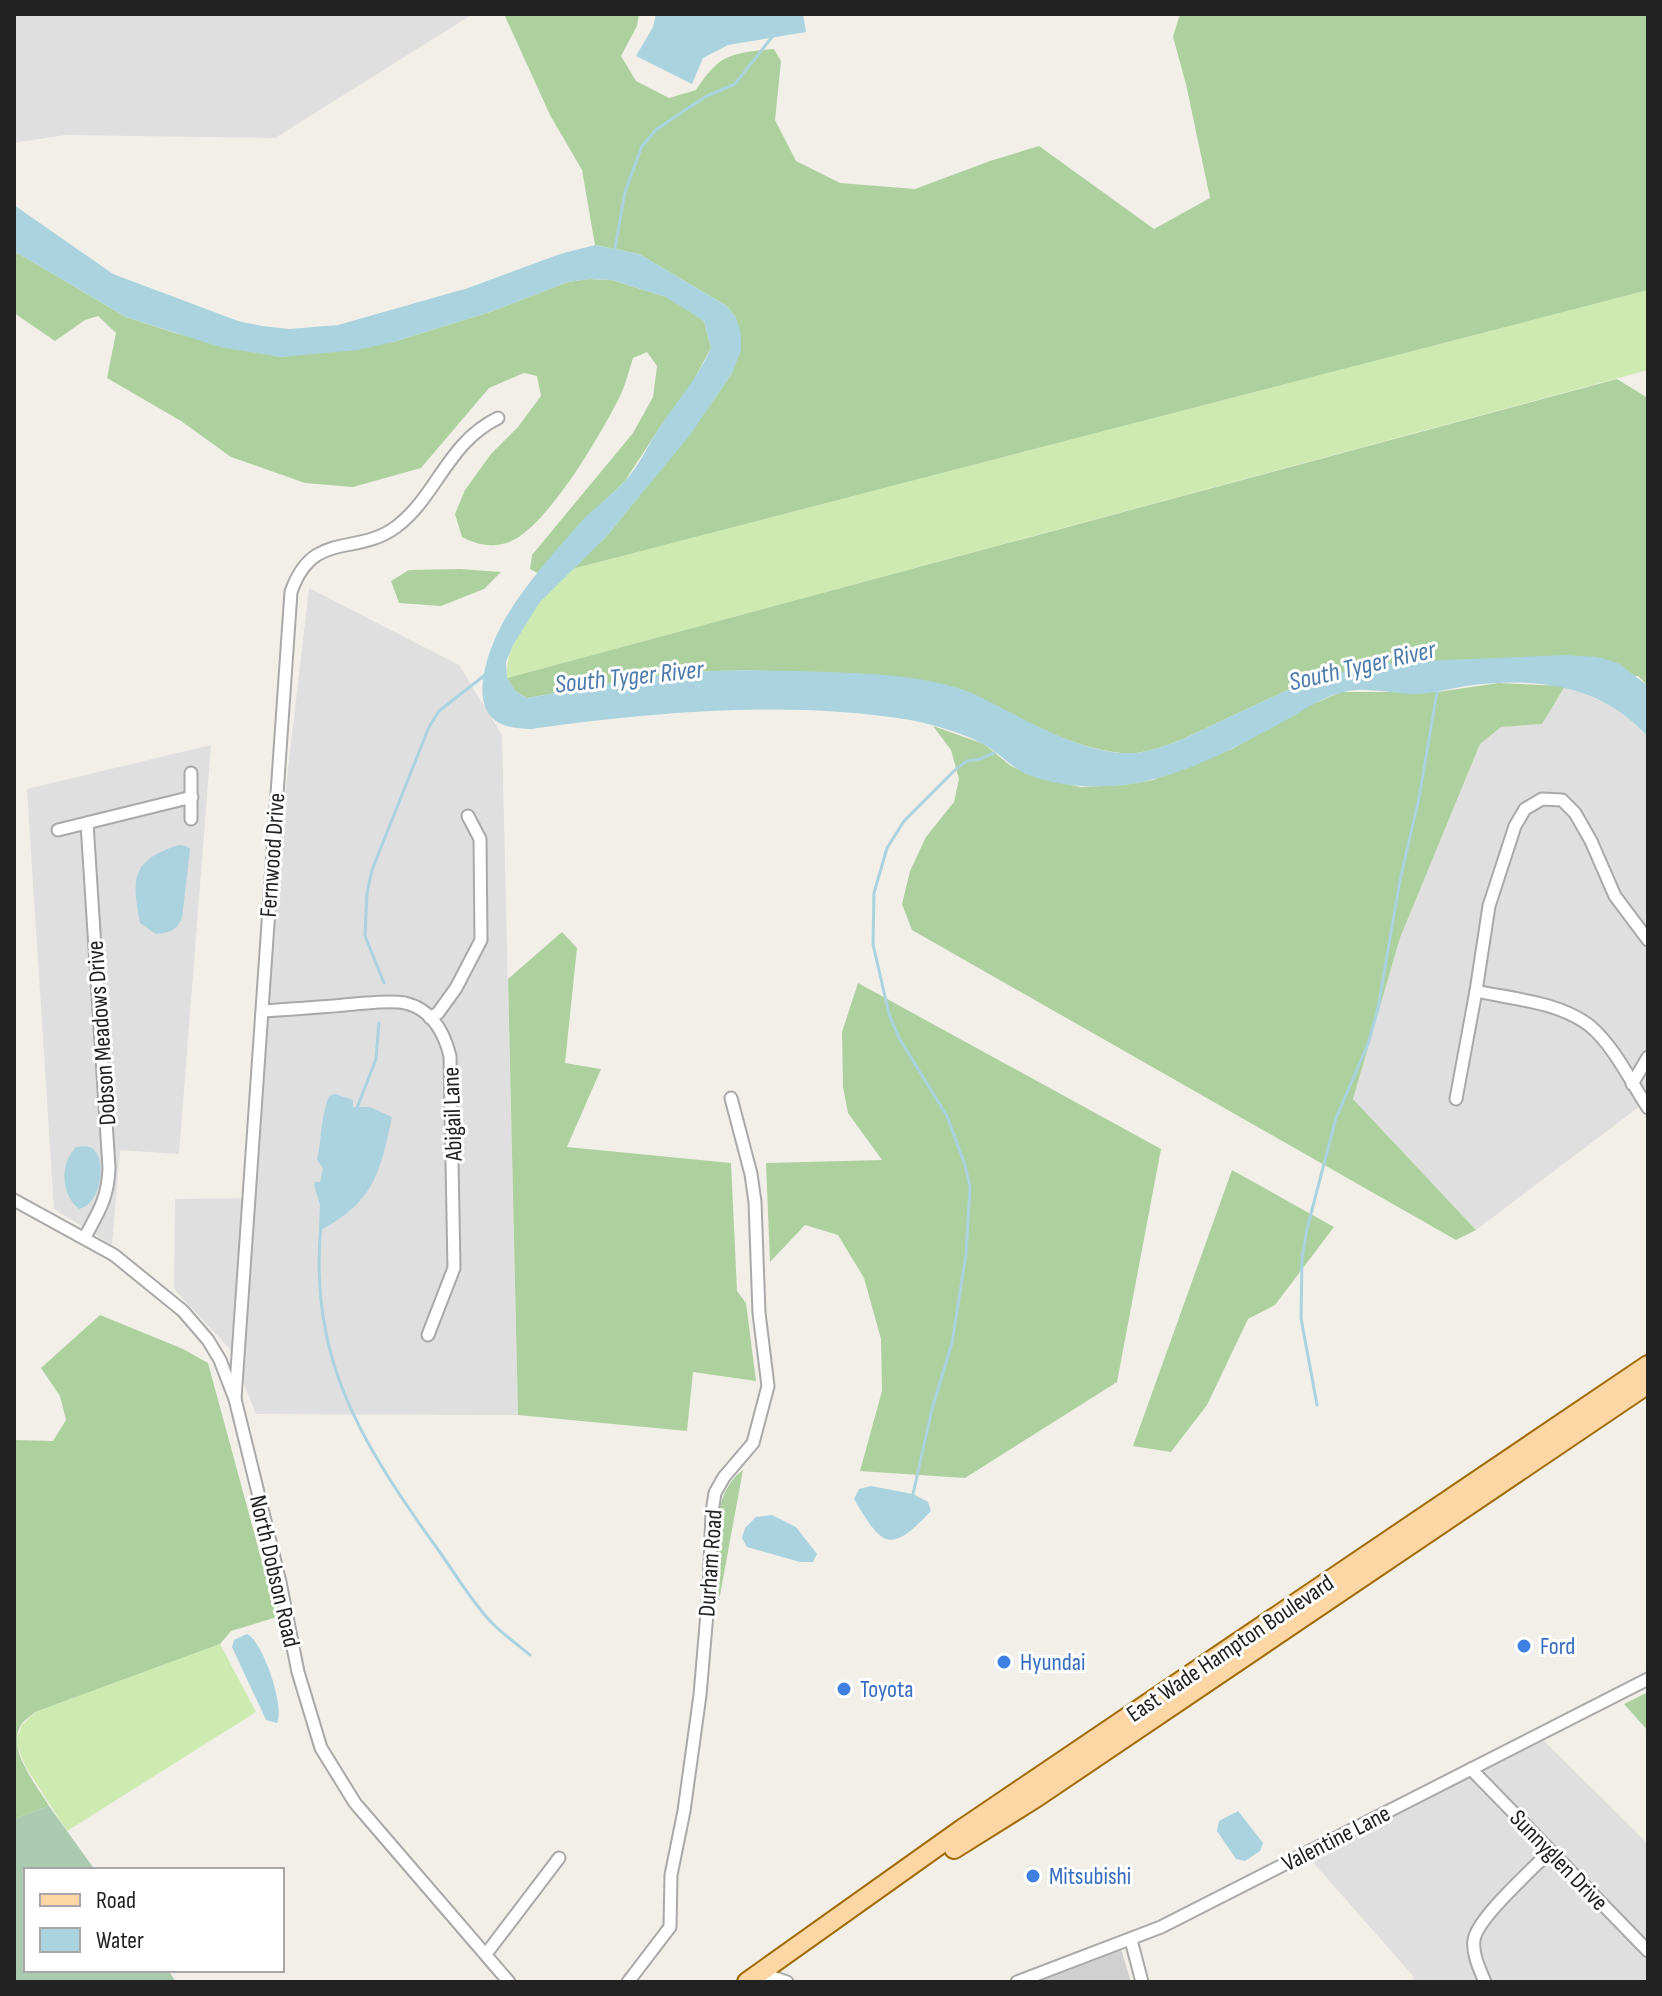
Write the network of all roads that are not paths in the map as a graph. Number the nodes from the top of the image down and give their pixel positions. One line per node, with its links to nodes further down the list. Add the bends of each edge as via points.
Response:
1 (498, 418): 10 (street, Fernwood Drive, via 459,449 398,526 310,557 296,579 289,605)
2 (191, 773): 3 (street)
3 (192, 797): 5 (street); 6 (street)
4 (468, 816): 11 (street, via 480,839 481,940 456,988)
5 (191, 819)
6 (87, 823): 7 (street); 18 (street, Dobson Meadows Drive, via 109,1188)
7 (58, 830)
8 (1648, 940): 9 (street, via 1615,896 1575,813 1562,800 1542,799 1525,809 1515,826 1489,906)
9 (1476, 991): 13 (street, via 1578,1018 1602,1038); 15 (street)
10 (263, 1011): 11 (street, via 405,1003); 22 (street, Fernwood Drive)
11 (430, 1018): 19 (street, Abigail Lane, via 446,1038 450,1056 455,1245 454,1268)
12 (1648, 1057): 13 (street)
13 (1632, 1084): 16 (street)
14 (731, 1098): 33 (street, Durham Road, via 755,1202 768,1394 753,1443 715,1493 700,1695 671,1875 670,1927)
15 (1456, 1099)
16 (1648, 1108)
17 (14, 1200): 18 (street, North Dobson Road)
18 (85, 1237): 22 (street, North Dobson Road, via 183,1311 216,1353)
19 (428, 1335)
20 (1648, 1365): 23 (main road, East Wade Hampton Boulevard)
21 (1648, 1384): 23 (main road, East Wade Hampton Boulevard)
22 (235, 1399): 30 (street, North Dobson Road, via 298,1672 321,1748 355,1803)
23 (1261, 1636): 31 (main road, East Wade Hampton Boulevard)
24 (1648, 1679): 25 (street, Valentine Lane)
25 (1471, 1769): 26 (street, Sunnyglen Drive); 28 (street, Valentine Lane)
26 (1550, 1851): 29 (street, Sunnyglen Drive); 37 (street, via 1481,1922 1474,1941)
27 (559, 1858): 30 (street)
28 (1131, 1940): 35 (street, Valentine Lane); 36 (street)
29 (1648, 1951)
30 (486, 1954): 32 (street, North Dobson Road)
31 (754, 1977): 34 (street)
32 (509, 1982)
33 (628, 1982)
34 (787, 1982)
35 (1017, 1982)
36 (1142, 1982)
37 (1485, 1982)

